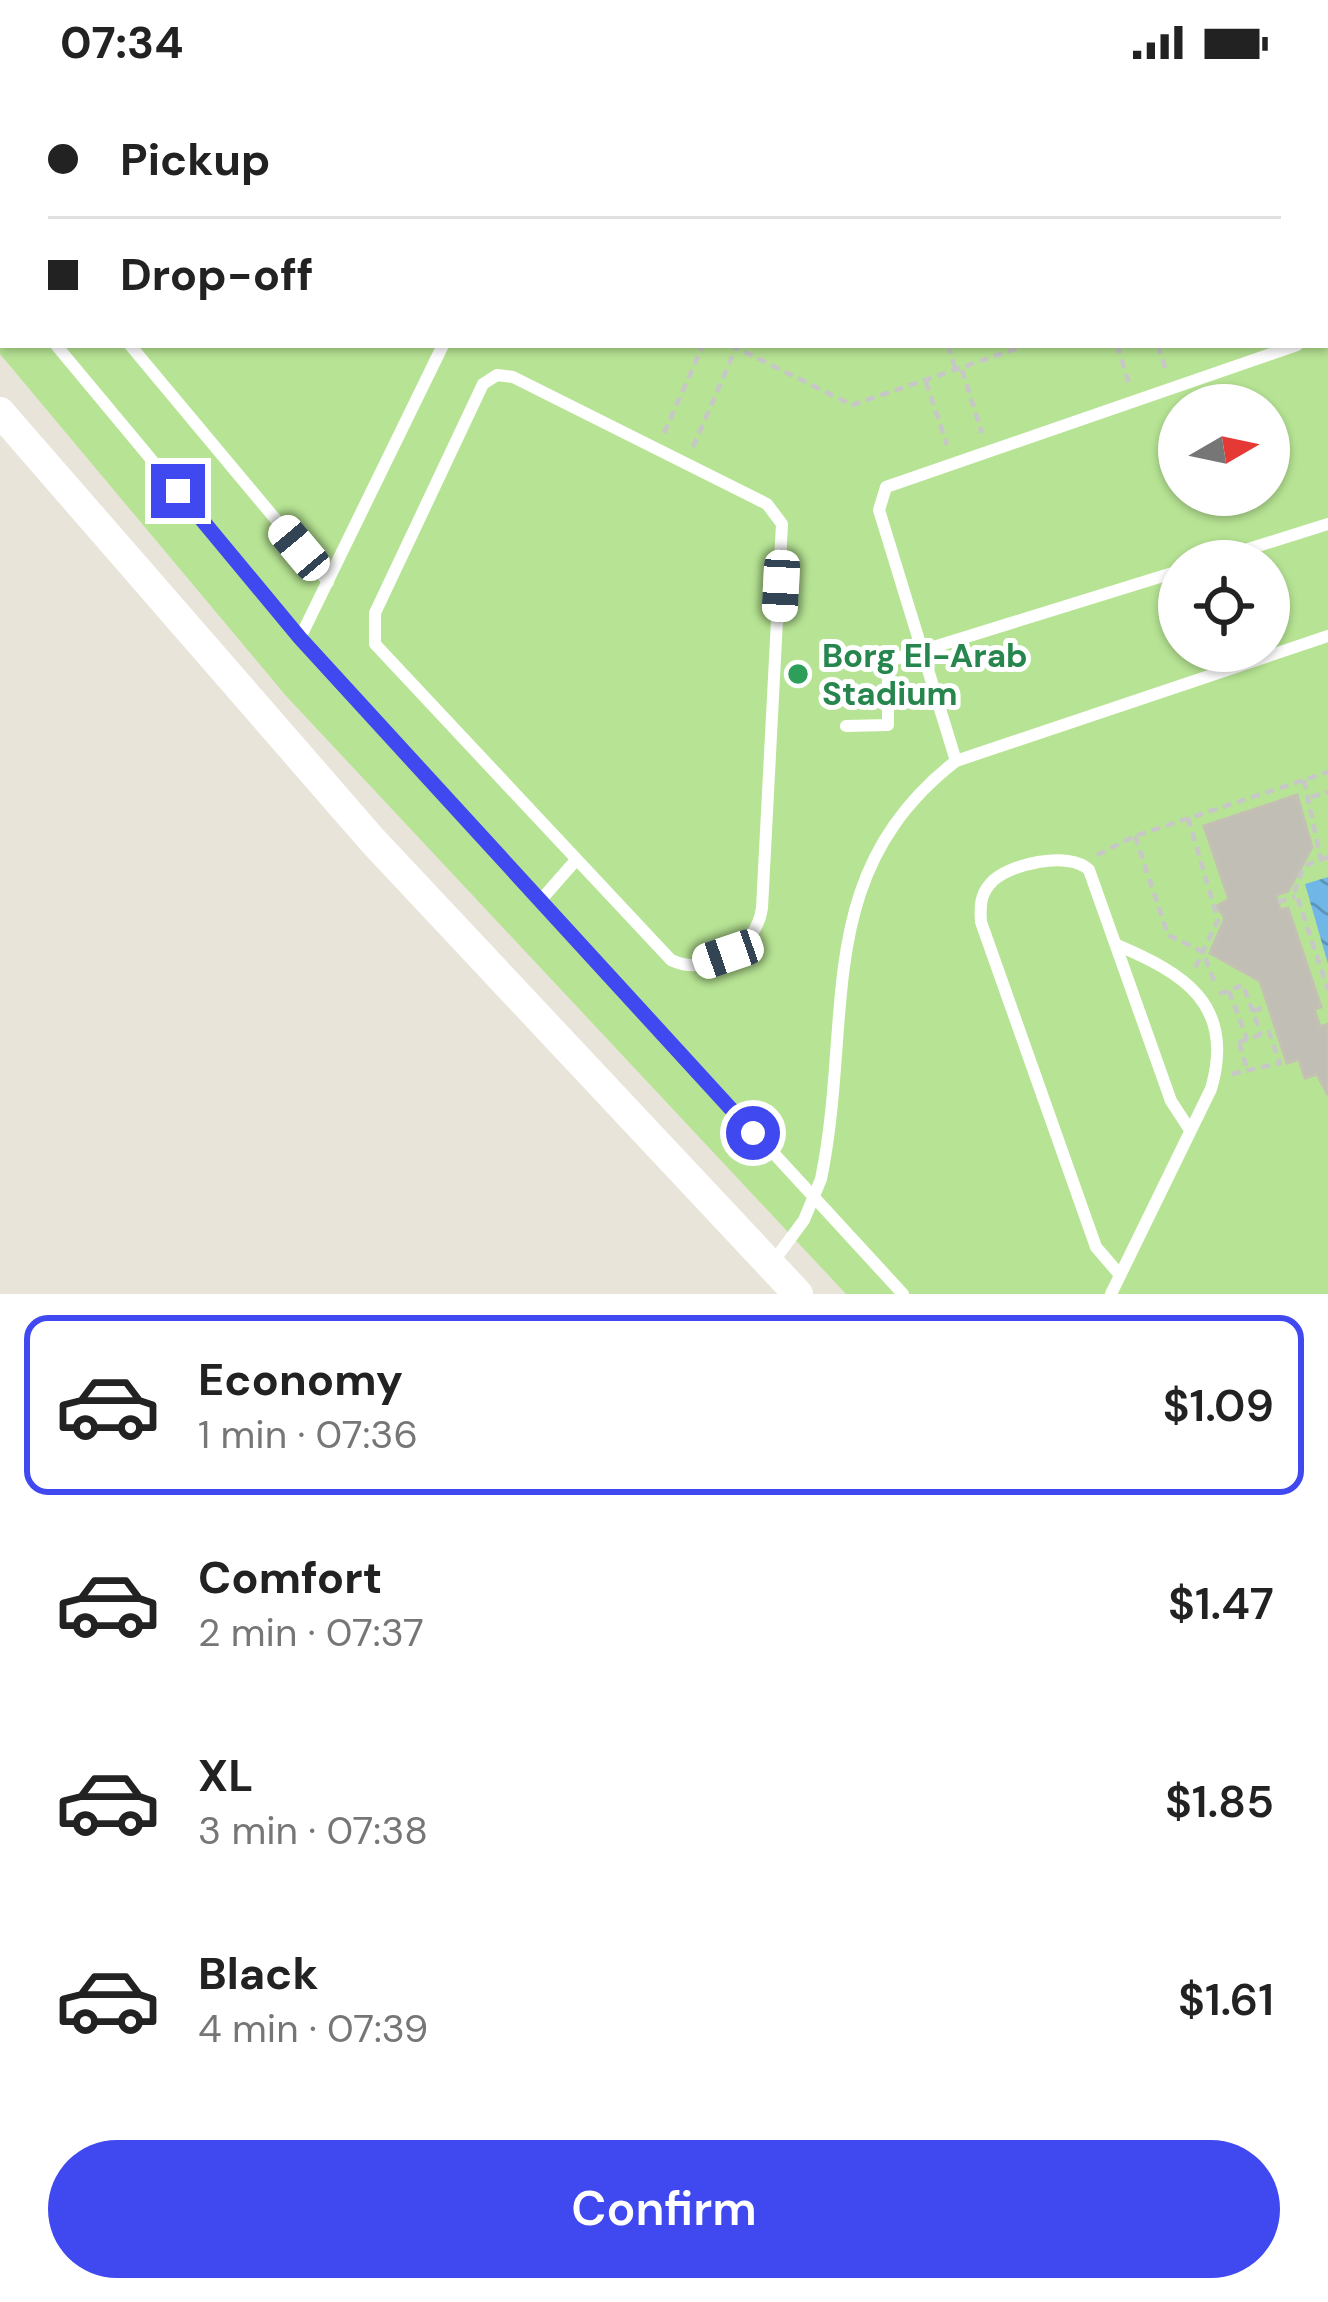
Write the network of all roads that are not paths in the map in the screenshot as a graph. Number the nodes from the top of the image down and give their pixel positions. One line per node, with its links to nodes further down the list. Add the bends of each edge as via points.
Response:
1 (58, 348): 11 (lane)
2 (133, 348): 9 (lane)
3 (442, 348): 9 (lane)
4 (1288, 348): 12 (lane, via 892,482 879,502)
5 (0, 412): 20 (street, via 373,841)
6 (1328, 524): 7 (lane)
7 (1277, 540)
8 (1158, 578): 12 (lane)
9 (328, 582): 11 (lane)
10 (1328, 636): 14 (lane)
11 (300, 638): 16 (lane)
12 (921, 651): 13 (lane, via 889,665 888,724); 14 (lane)
13 (846, 727)
14 (956, 761): 19 (lane, via 892,820 863,873)
15 (576, 860): 15 (lane, via 382,652 371,623 489,379 513,377 767,504 784,532 757,931 738,950 681,964); 16 (lane)
16 (540, 901): 19 (lane)
17 (1117, 945): 18 (lane, via 1171,1102); 18 (lane, via 1170,968 1202,1001 1216,1049 1214,1076); 21 (lane, via 1084,863 1060,857 994,878 980,913 1096,1247)
18 (1190, 1130): 21 (lane)
19 (814, 1199): 20 (lane); 23 (lane)
20 (771, 1263): 22 (street)
21 (1120, 1275): 24 (lane)
22 (798, 1294)
23 (903, 1294)
24 (1111, 1294)

